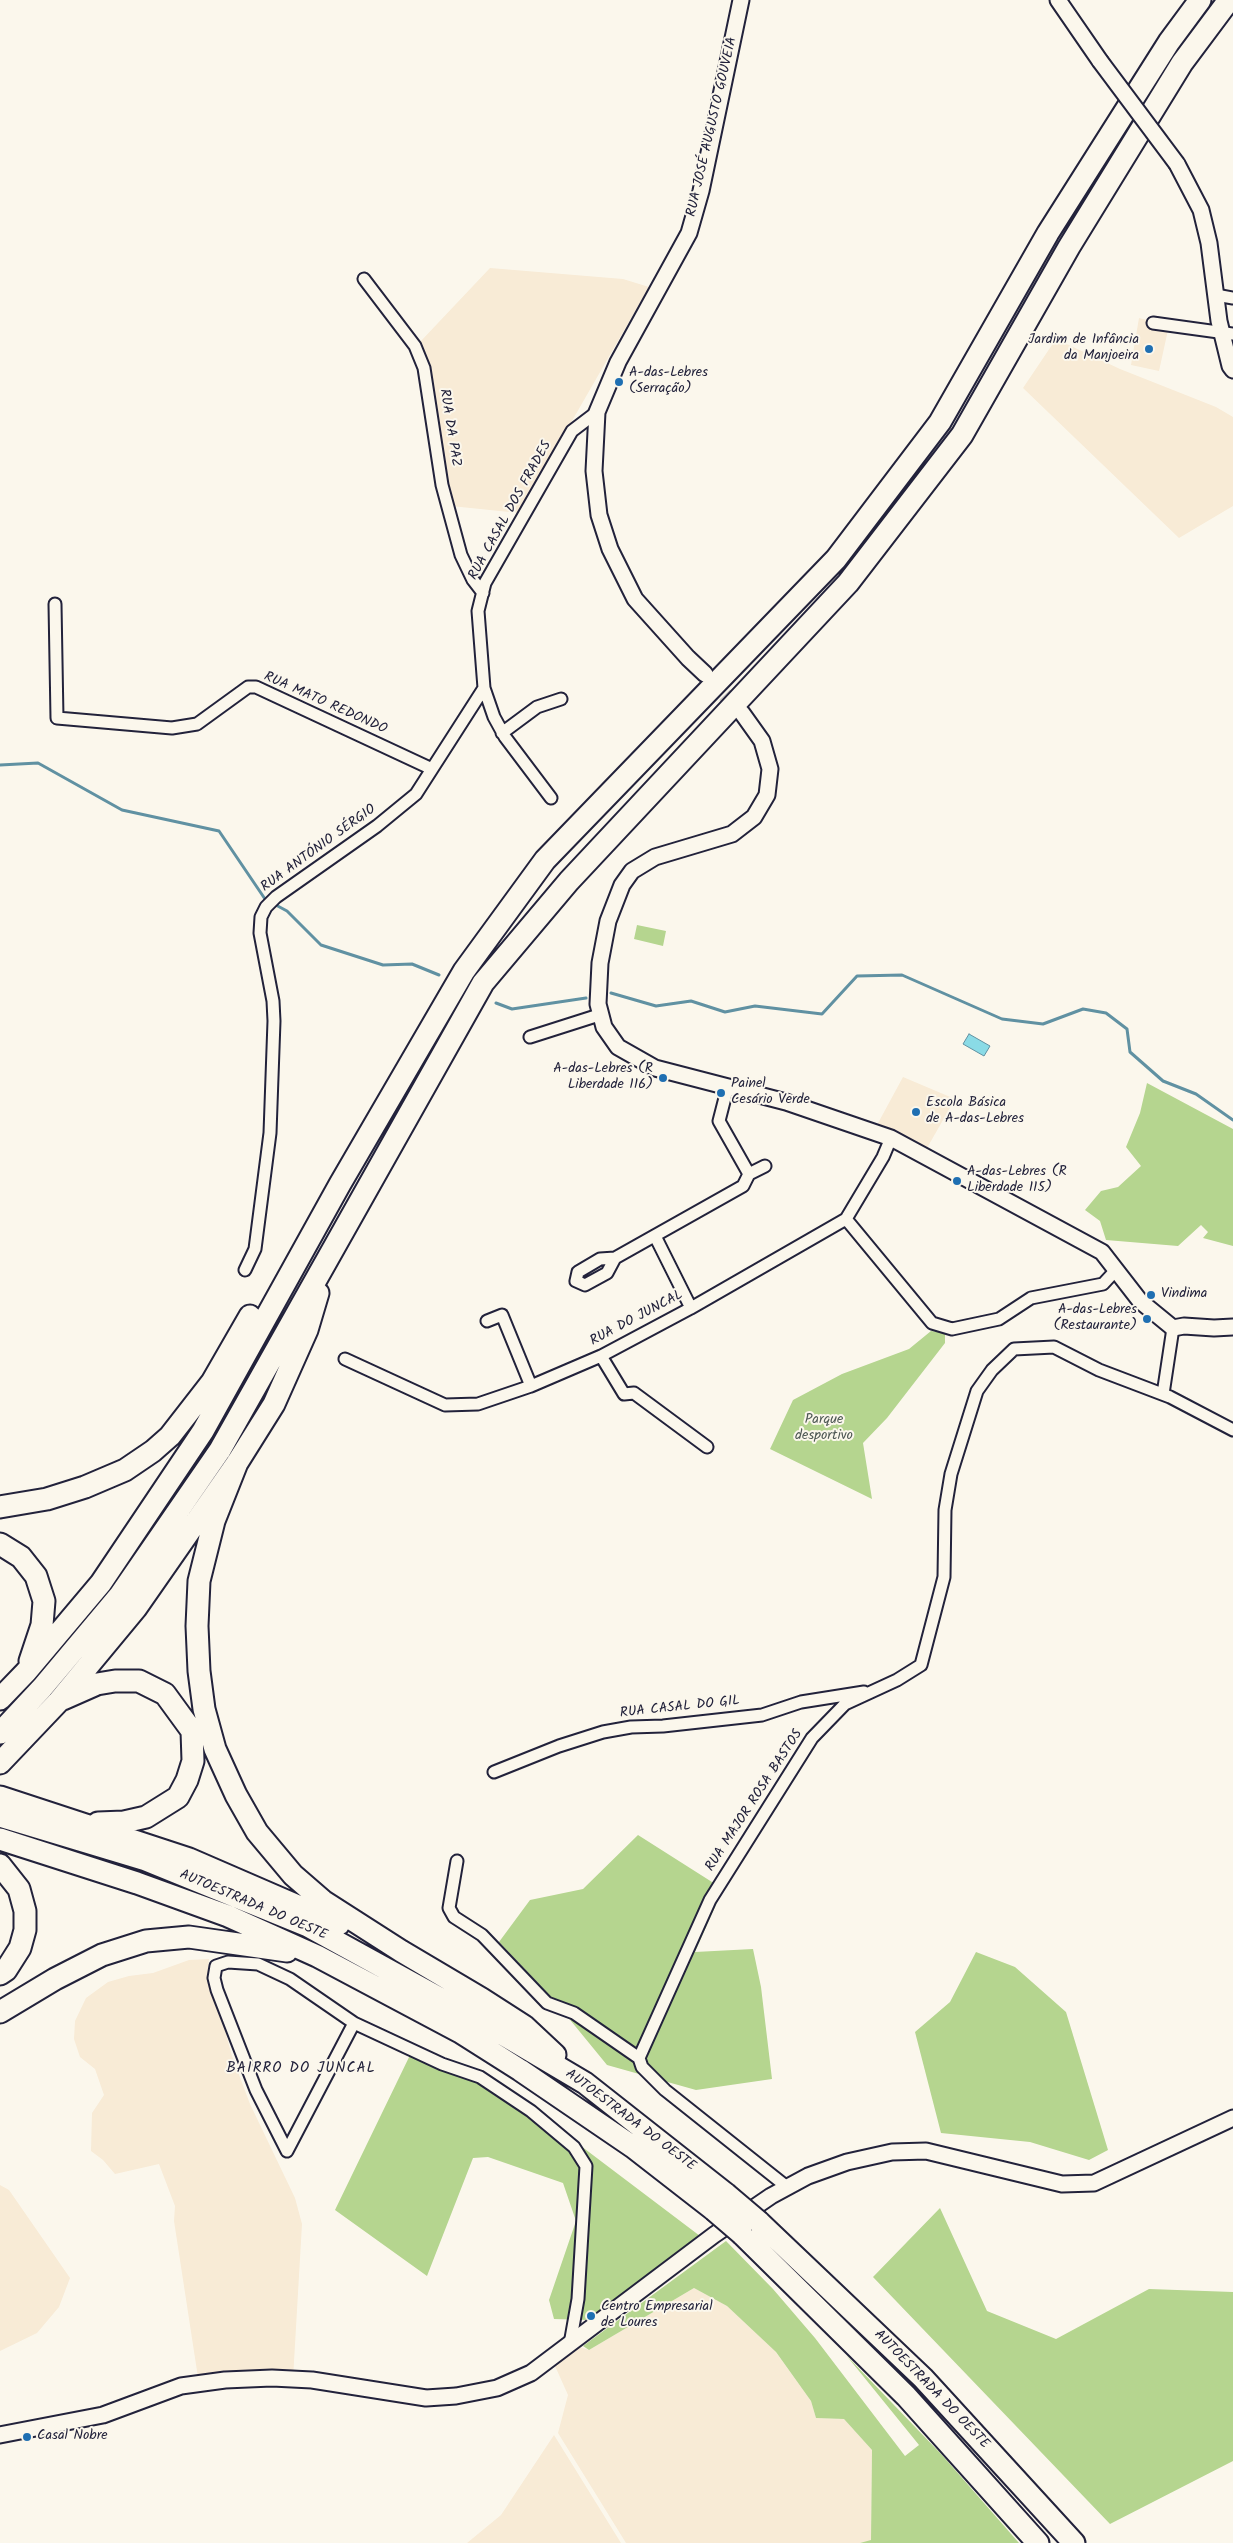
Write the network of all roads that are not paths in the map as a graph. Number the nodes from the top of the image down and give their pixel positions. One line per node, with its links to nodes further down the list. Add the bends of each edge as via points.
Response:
1 (741, 0): 13 (street, RUA JOSÉ AUGUSTO GOUVEIA, via 701,191 689,233 618,362)
2 (1058, 0): 8 (street, bridge, via 1177,164 1201,210)
3 (1229, 0): 6 (highway)
4 (1233, 4): 6 (highway)
5 (1195, 5): 33 (highway, via 1048,233 940,422 836,559 545,860 464,971)
6 (1214, 19): 31 (highway, via 1182,63 1069,247 962,435 848,583 570,881 483,983)
7 (364, 279): 14 (street, RUA DA PAZ, via 415,346 424,368 442,485 461,555 472,580)
8 (1216, 295): 9 (street); 11 (street)
9 (1233, 298)
10 (1153, 323): 11 (street)
11 (1227, 333): 12 (street)
12 (1233, 370)
13 (597, 412): 14 (street, RUA CASAL DOS FRADES, via 572,431 485,583); 16 (street, RUA JOSÉ AUGUSTO GOUVEIA, via 594,471 599,515 610,549 636,598)
14 (483, 593): 17 (street, RUA CASAL DOS FRADES, via 478,611)
15 (55, 604): 21 (street, RUA MATO REDONDO, via 57,718 172,728 197,724 248,687 256,687)
16 (705, 674)
17 (484, 688): 20 (street, RUA CASAL DOS FRADES); 21 (street, RUA ANTÓNIO SÉRGIO)
18 (561, 699): 20 (street, via 537,708)
19 (742, 713): 23 (street, via 762,741 770,769 767,795 754,818 732,834 655,857 632,871 622,885 608,921 600,963)
20 (502, 733): 22 (street, RUA CASAL DOS FRADES)
21 (432, 769): 34 (street, RUA ANTÓNIO SÉRGIO, via 416,794 401,808 276,897 261,917 260,933 274,1021 270,1133 254,1249)
22 (551, 798)
23 (599, 1015): 24 (street); 25 (street, via 618,1047 655,1068)
24 (530, 1037)
25 (728, 1086): 26 (street); 28 (street, via 720,1122)
26 (891, 1138): 29 (street, RUA DO JUNCAL); 35 (street, via 1102,1252)
27 (765, 1166): 28 (street)
28 (749, 1174): 30 (street, via 744,1186)
29 (846, 1219): 35 (street, via 932,1323 952,1330 999,1319 1031,1298 1102,1284); 36 (street, RUA DO JUNCAL)
30 (655, 1236): 32 (street); 36 (street)
31 (327, 1258): 46 (highway, via 304,1338 274,1404); 53 (highway, via 220,1450 120,1595)
32 (615, 1258)
33 (298, 1261): 47 (highway, via 261,1297 212,1382 170,1436 153,1451 125,1470 85,1487 47,1499); 49 (highway, via 203,1431 101,1583)
34 (244, 1270)
35 (1116, 1270): 39 (street, via 1140,1301)
36 (691, 1308): 40 (street, RUA DO JUNCAL)
37 (487, 1321): 42 (street, via 508,1312)
38 (1233, 1327): 39 (street)
39 (1173, 1328): 43 (street)
40 (601, 1356): 42 (street, RUA DO JUNCAL); 45 (street, via 624,1394 634,1393)
41 (345, 1359): 42 (street, RUA DO JUNCAL, via 444,1405 478,1404)
42 (532, 1386)
43 (1163, 1394): 44 (street, RUA MAJOR ROSA BASTOS); 50 (street, RUA MAJOR ROSA BASTOS, via 1099,1370 1054,1347 1014,1349 992,1370 976,1391 951,1474 945,1510 944,1577 921,1665)
44 (1233, 1430)
45 (707, 1447)
46 (237, 1463): 52 (highway, via 136,1608); 61 (highway, via 214,1521 199,1581 199,1671 204,1709 215,1750 257,1832 293,1875 323,1901)
47 (0, 1507)
48 (0, 1544): 49 (highway, via 21,1557 36,1576 44,1601 42,1625)
49 (26, 1672): 51 (highway)
50 (872, 1691): 55 (street, RUA CASAL DO GIL, via 808,1700 762,1715 603,1732); 68 (street, RUA MAJOR ROSA BASTOS, via 845,1704 812,1738 710,1900)
51 (0, 1699)
52 (59, 1701): 54 (highway); 57 (highway, via 97,1684 139,1681 165,1694 192,1731 193,1761 178,1797 146,1817)
53 (0, 1733)
54 (0, 1763)
55 (494, 1772)
56 (5, 1804): 57 (highway); 69 (highway, AUTOESTRADA DO OESTE, via 308,1926 470,2014)
57 (85, 1824): 61 (highway, via 189,1858)
58 (0, 1839): 62 (highway, AUTOESTRADA DO OESTE, via 137,1882 228,1916)
59 (457, 1862): 68 (street, via 450,1908 454,1917 482,1935 547,2003 574,2013)
60 (0, 1865): 63 (highway, via 19,1889 25,1911 25,1930 20,1948)
61 (401, 1951): 69 (highway, via 524,2026)
62 (317, 1956): 64 (highway, via 189,1937 146,1941 102,1955); 72 (highway, AUTOESTRADA DO OESTE, via 460,2032)
63 (0, 1974)
64 (55, 1979): 65 (highway); 66 (highway)
65 (0, 1999)
66 (0, 2012)
67 (354, 2023): 67 (street, via 287,2151 256,2090 217,1990 216,1966 228,1962 258,1964 290,1979); 73 (street, via 442,2064 480,2077 531,2111 574,2147 586,2166 586,2187 578,2299)
68 (640, 2058): 71 (street, via 642,2067 665,2090)
69 (585, 2083): 72 (highway, AUTOESTRADA DO OESTE)
70 (1233, 2118): 71 (street, via 1094,2183 1062,2184 926,2151 892,2152 846,2162)
71 (787, 2187): 73 (street, via 714,2235)
72 (720, 2202): 75 (highway, AUTOESTRADA DO OESTE, bridge, via 742,2234 906,2396); 76 (highway, AUTOESTRADA DO OESTE, bridge, via 759,2222 923,2378)
73 (570, 2344): 74 (street, via 531,2373 497,2388 456,2396 426,2398 286,2378 225,2380 181,2386 103,2415)
74 (0, 2434)
75 (1038, 2543)
76 (1074, 2543)

